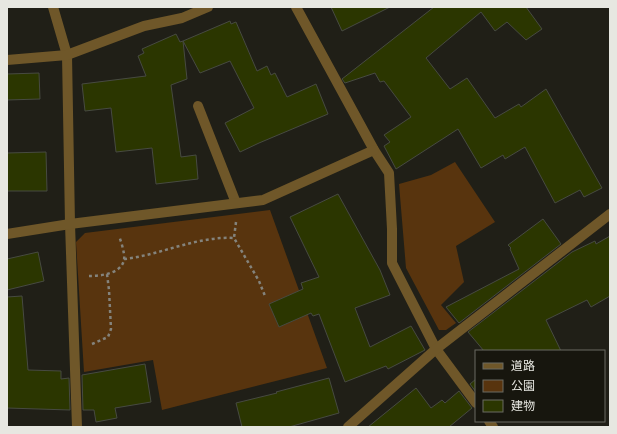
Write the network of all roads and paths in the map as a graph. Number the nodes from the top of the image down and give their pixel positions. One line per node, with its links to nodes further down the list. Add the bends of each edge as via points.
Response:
1 (53, 7): 4 (street)
2 (208, 7): 4 (street, via 182,18 144,26)
3 (296, 7): 7 (street)
4 (67, 55): 5 (street); 10 (street)
5 (7, 60)
6 (198, 106): 8 (street)
7 (374, 150): 8 (street, via 263,200); 19 (street, via 389,173 392,263)
8 (236, 203): 10 (street); 13 (path)
9 (610, 214): 19 (street)
10 (70, 224): 11 (street); 15 (street)
11 (7, 234)
12 (118, 234): 14 (path)
13 (234, 238): 14 (path, via 204,240); 17 (path, via 259,280)
14 (124, 259): 16 (path, via 122,265)
15 (72, 271): 16 (path, via 86,276); 21 (street)
16 (107, 274): 18 (path, via 112,329 108,337)
17 (265, 296)
18 (88, 344)
19 (436, 349): 20 (street); 22 (street)
20 (475, 402)
21 (77, 427)
22 (348, 427)

